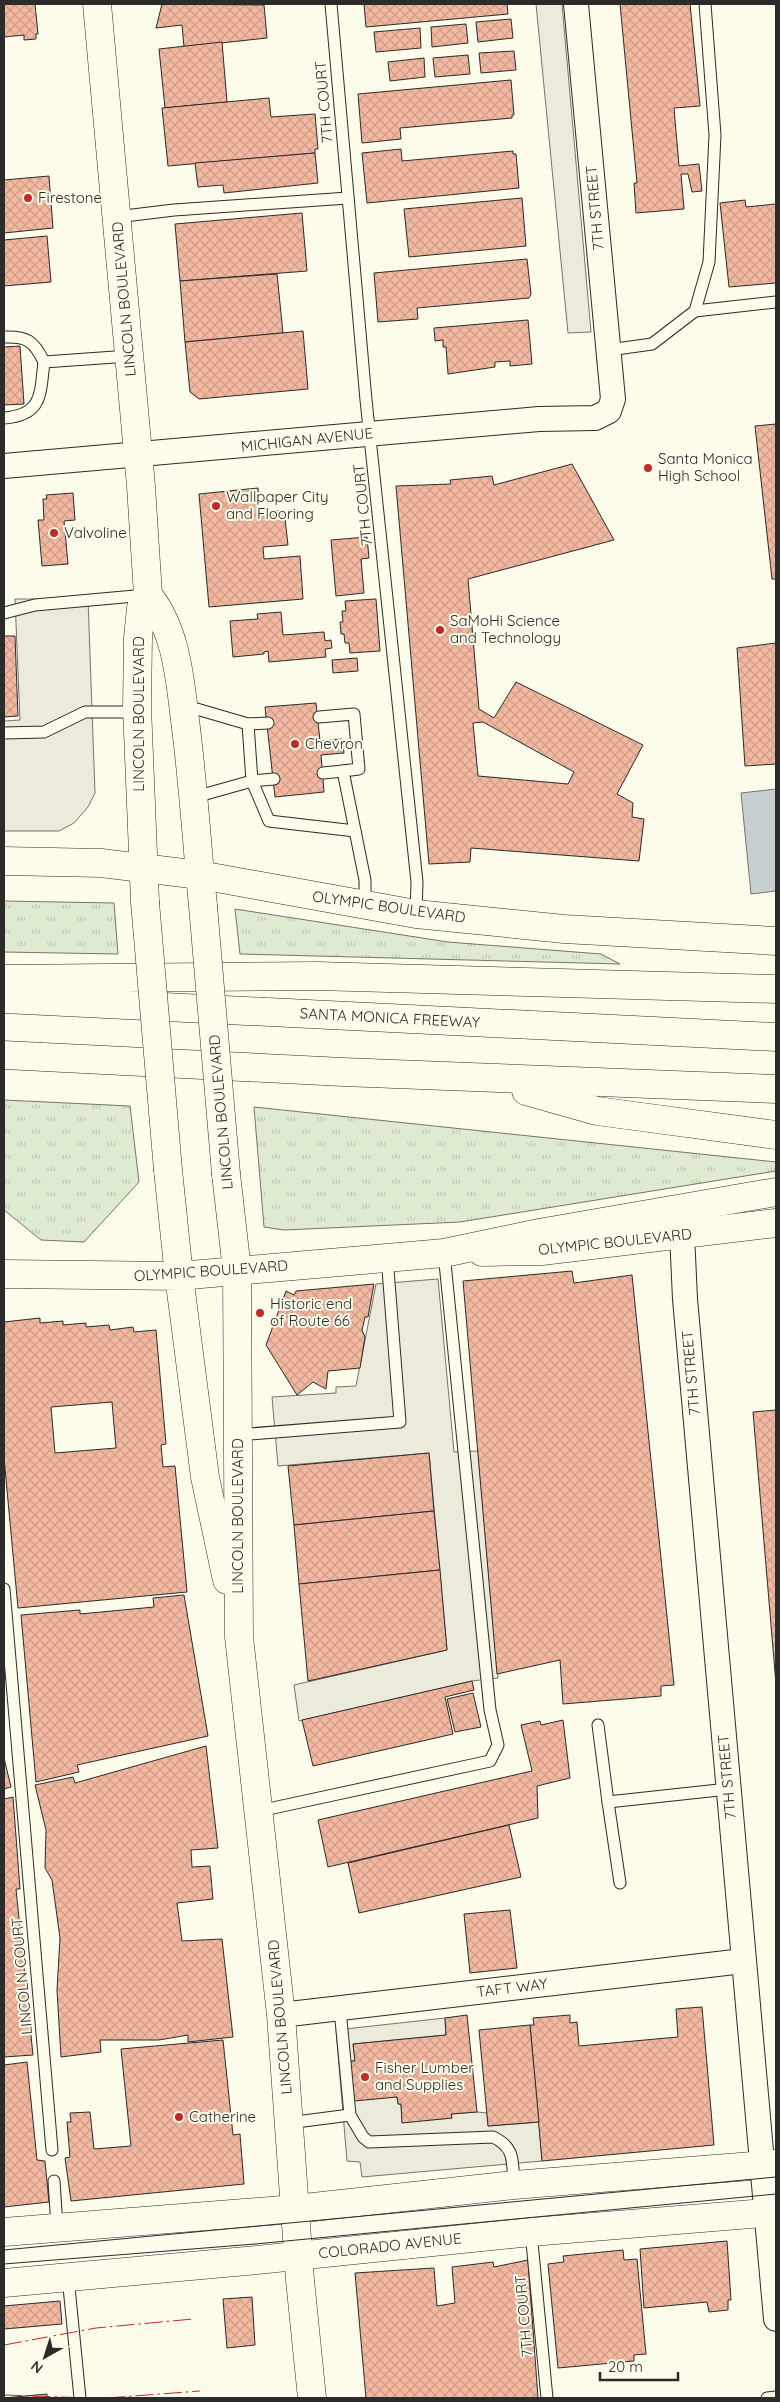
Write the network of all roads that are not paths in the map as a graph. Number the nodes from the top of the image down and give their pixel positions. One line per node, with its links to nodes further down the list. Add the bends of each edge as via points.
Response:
1 (97, 4): 6 (main road, LINCOLN BOULEVARD)
2 (331, 4): 5 (lane, 7TH COURT)
3 (576, 4): 10 (street, 7TH STREET)
4 (705, 4): 8 (lane, via 715,134 709,262)
5 (348, 198): 6 (lane); 15 (lane, 7TH COURT)
6 (116, 217): 11 (main road, LINCOLN BOULEVARD)
7 (776, 302): 8 (lane)
8 (695, 311): 10 (lane, via 652,344)
9 (4, 337): 12 (lane, via 27,339 37,348)
10 (609, 350): 13 (street, 7TH STREET, via 613,399)
11 (129, 356): 12 (lane); 16 (main road, LINCOLN BOULEVARD)
12 (44, 362): 14 (lane, via 40,395 34,408 16,417)
13 (609, 411): 15 (street, MICHIGAN AVENUE, via 595,418 539,419)
14 (4, 418)
15 (371, 433): 16 (street, MICHIGAN AVENUE); 36 (lane, 7TH COURT, via 417,882)
16 (138, 455): 17 (street, MICHIGAN AVENUE); 18 (main road, LINCOLN BOULEVARD)
17 (4, 466)
18 (148, 595): 19 (lane, via 35,605); 20 (main road, LINCOLN BOULEVARD, via 159,608 173,643); 21 (main road, LINCOLN BOULEVARD, via 141,608 138,638)
19 (4, 613)
20 (183, 705): 24 (lane); 30 (main road, LINCOLN BOULEVARD)
21 (137, 712): 25 (lane, via 85,712 44,732); 33 (main road, LINCOLN BOULEVARD)
22 (319, 717): 26 (lane, via 354,714 359,769)
23 (268, 723): 24 (lane)
24 (248, 724): 29 (lane)
25 (4, 733)
26 (343, 771): 27 (lane); 31 (lane)
27 (323, 774)
28 (274, 779): 29 (lane)
29 (252, 781): 30 (lane); 31 (lane, via 269,821)
30 (195, 797): 34 (main road, LINCOLN BOULEVARD)
31 (355, 831): 35 (lane, via 365,880)
32 (4, 862): 33 (main road, OLYMPIC BOULEVARD, via 101,863)
33 (142, 868): 34 (main road, OLYMPIC BOULEVARD); 53 (main road, LINCOLN BOULEVARD, bridge)
34 (200, 875): 35 (main road, OLYMPIC BOULEVARD); 51 (main road, LINCOLN BOULEVARD, bridge)
35 (365, 905): 36 (main road, OLYMPIC BOULEVARD)
36 (416, 914): 37 (main road, OLYMPIC BOULEVARD, via 564,929)
37 (776, 941)
38 (4, 979): 39 (main road, via 316,976)
39 (776, 989)
40 (4, 999): 41 (main road, SANTA MONICA FREEWAY)
41 (776, 1037)
42 (4, 1055): 43 (main road)
43 (484, 1079): 44 (main road); 45 (main road, via 597,1111)
44 (776, 1089)
45 (776, 1135)
46 (776, 1192): 49 (main road)
47 (776, 1223): 48 (main road, OLYMPIC BOULEVARD)
48 (682, 1234): 49 (main road, OLYMPIC BOULEVARD, via 542,1251); 58 (street, 7TH STREET)
49 (444, 1252): 50 (main road, OLYMPIC BOULEVARD); 60 (lane, via 490,1710 498,1745 490,1761)
50 (387, 1258): 51 (main road, OLYMPIC BOULEVARD); 54 (lane, via 400,1422)
51 (237, 1270): 53 (main road, OLYMPIC BOULEVARD); 54 (main road, LINCOLN BOULEVARD)
52 (4, 1274): 53 (main road, OLYMPIC BOULEVARD)
53 (179, 1276): 56 (main road, LINCOLN BOULEVARD, via 205,1477)
54 (237, 1435): 56 (main road, LINCOLN BOULEVARD)
55 (4, 1589): 67 (lane, LINCOLN COURT)
56 (239, 1637): 60 (main road, LINCOLN BOULEVARD)
57 (598, 1725): 59 (lane)
58 (728, 1789): 59 (lane); 62 (street, 7TH STREET)
59 (608, 1802): 61 (lane)
60 (259, 1811): 64 (main road, LINCOLN BOULEVARD)
61 (620, 1883)
62 (743, 1961): 63 (street, TAFT WAY); 68 (street, 7TH STREET)
63 (340, 2009): 64 (street, TAFT WAY); 65 (lane)
64 (281, 2015): 66 (main road, LINCOLN BOULEVARD)
65 (350, 2114): 66 (lane); 70 (lane, via 362,2136 370,2142 493,2137 511,2152)
66 (288, 2123): 71 (main road, LINCOLN BOULEVARD)
67 (52, 2150)
68 (769, 2164): 70 (main road); 72 (street, 7TH STREET)
69 (54, 2181): 73 (lane)
70 (514, 2185): 71 (main road)
71 (295, 2209): 73 (main road); 76 (main road, LINCOLN BOULEVARD)
72 (771, 2213): 75 (main road, COLORADO AVENUE); 79 (street, 7TH STREET)
73 (58, 2228): 74 (main road)
74 (4, 2232)
75 (531, 2232): 76 (main road, COLORADO AVENUE); 82 (lane, 7TH COURT)
76 (299, 2256): 77 (main road, COLORADO AVENUE); 81 (main road, LINCOLN BOULEVARD)
77 (68, 2278): 78 (main road, COLORADO AVENUE); 80 (lane)
78 (4, 2283)
79 (776, 2319)
80 (80, 2398)
81 (312, 2398)
82 (546, 2398)
83 (767, 2398): 84 (lane)
84 (776, 2398)

